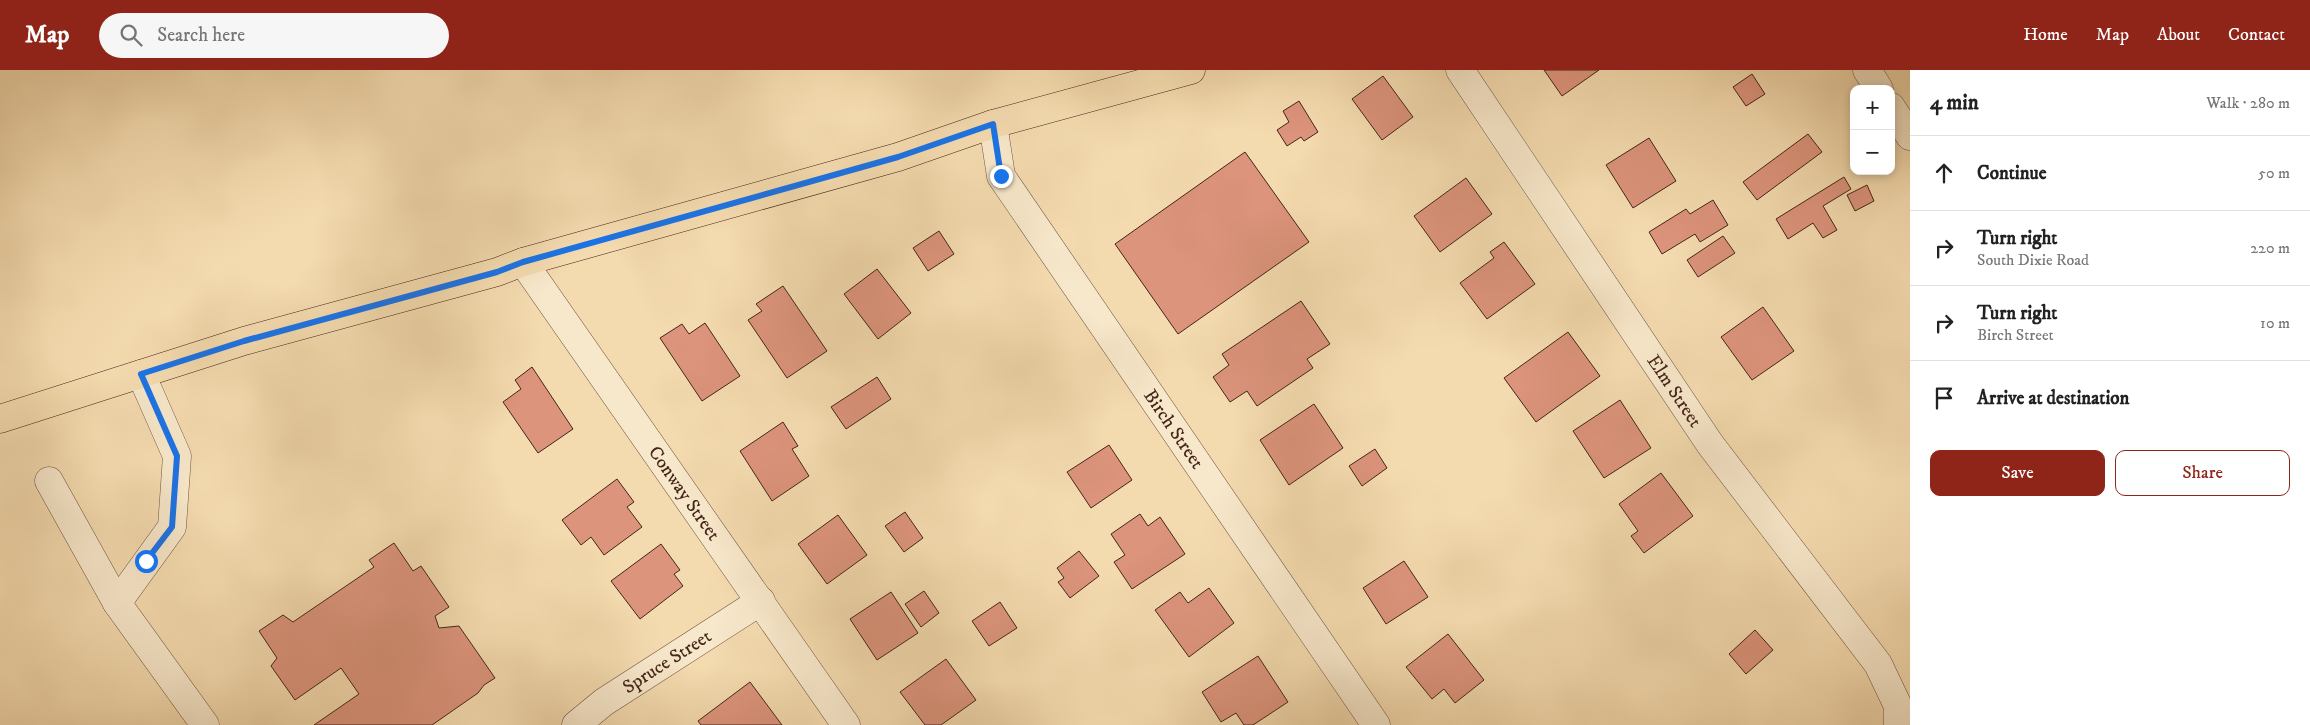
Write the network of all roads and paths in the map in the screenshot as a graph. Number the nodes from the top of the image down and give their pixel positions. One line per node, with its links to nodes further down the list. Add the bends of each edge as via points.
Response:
1 (1191, 70): 6 (main road)
2 (1460, 70): 14 (street, Elm Street, via 1710,444 1878,664)
3 (1867, 70): 4 (street)
4 (1876, 85)
5 (1895, 113): 7 (street)
6 (993, 124): 8 (main road, via 898,157); 18 (street, Birch Street, via 1001,176)
7 (1910, 136)
8 (523, 262): 9 (main road, via 497,272 244,341); 12 (street, Conway Street)
9 (141, 374): 10 (main road); 13 (street, via 177,456 172,527)
10 (0, 419)
11 (48, 481): 13 (street)
12 (761, 601): 16 (street, Spruce Street, via 604,702); 17 (street, Conway Street)
13 (117, 603): 15 (street)
14 (1898, 716)
15 (205, 725)
16 (576, 725)
17 (846, 725)
18 (1376, 725)

